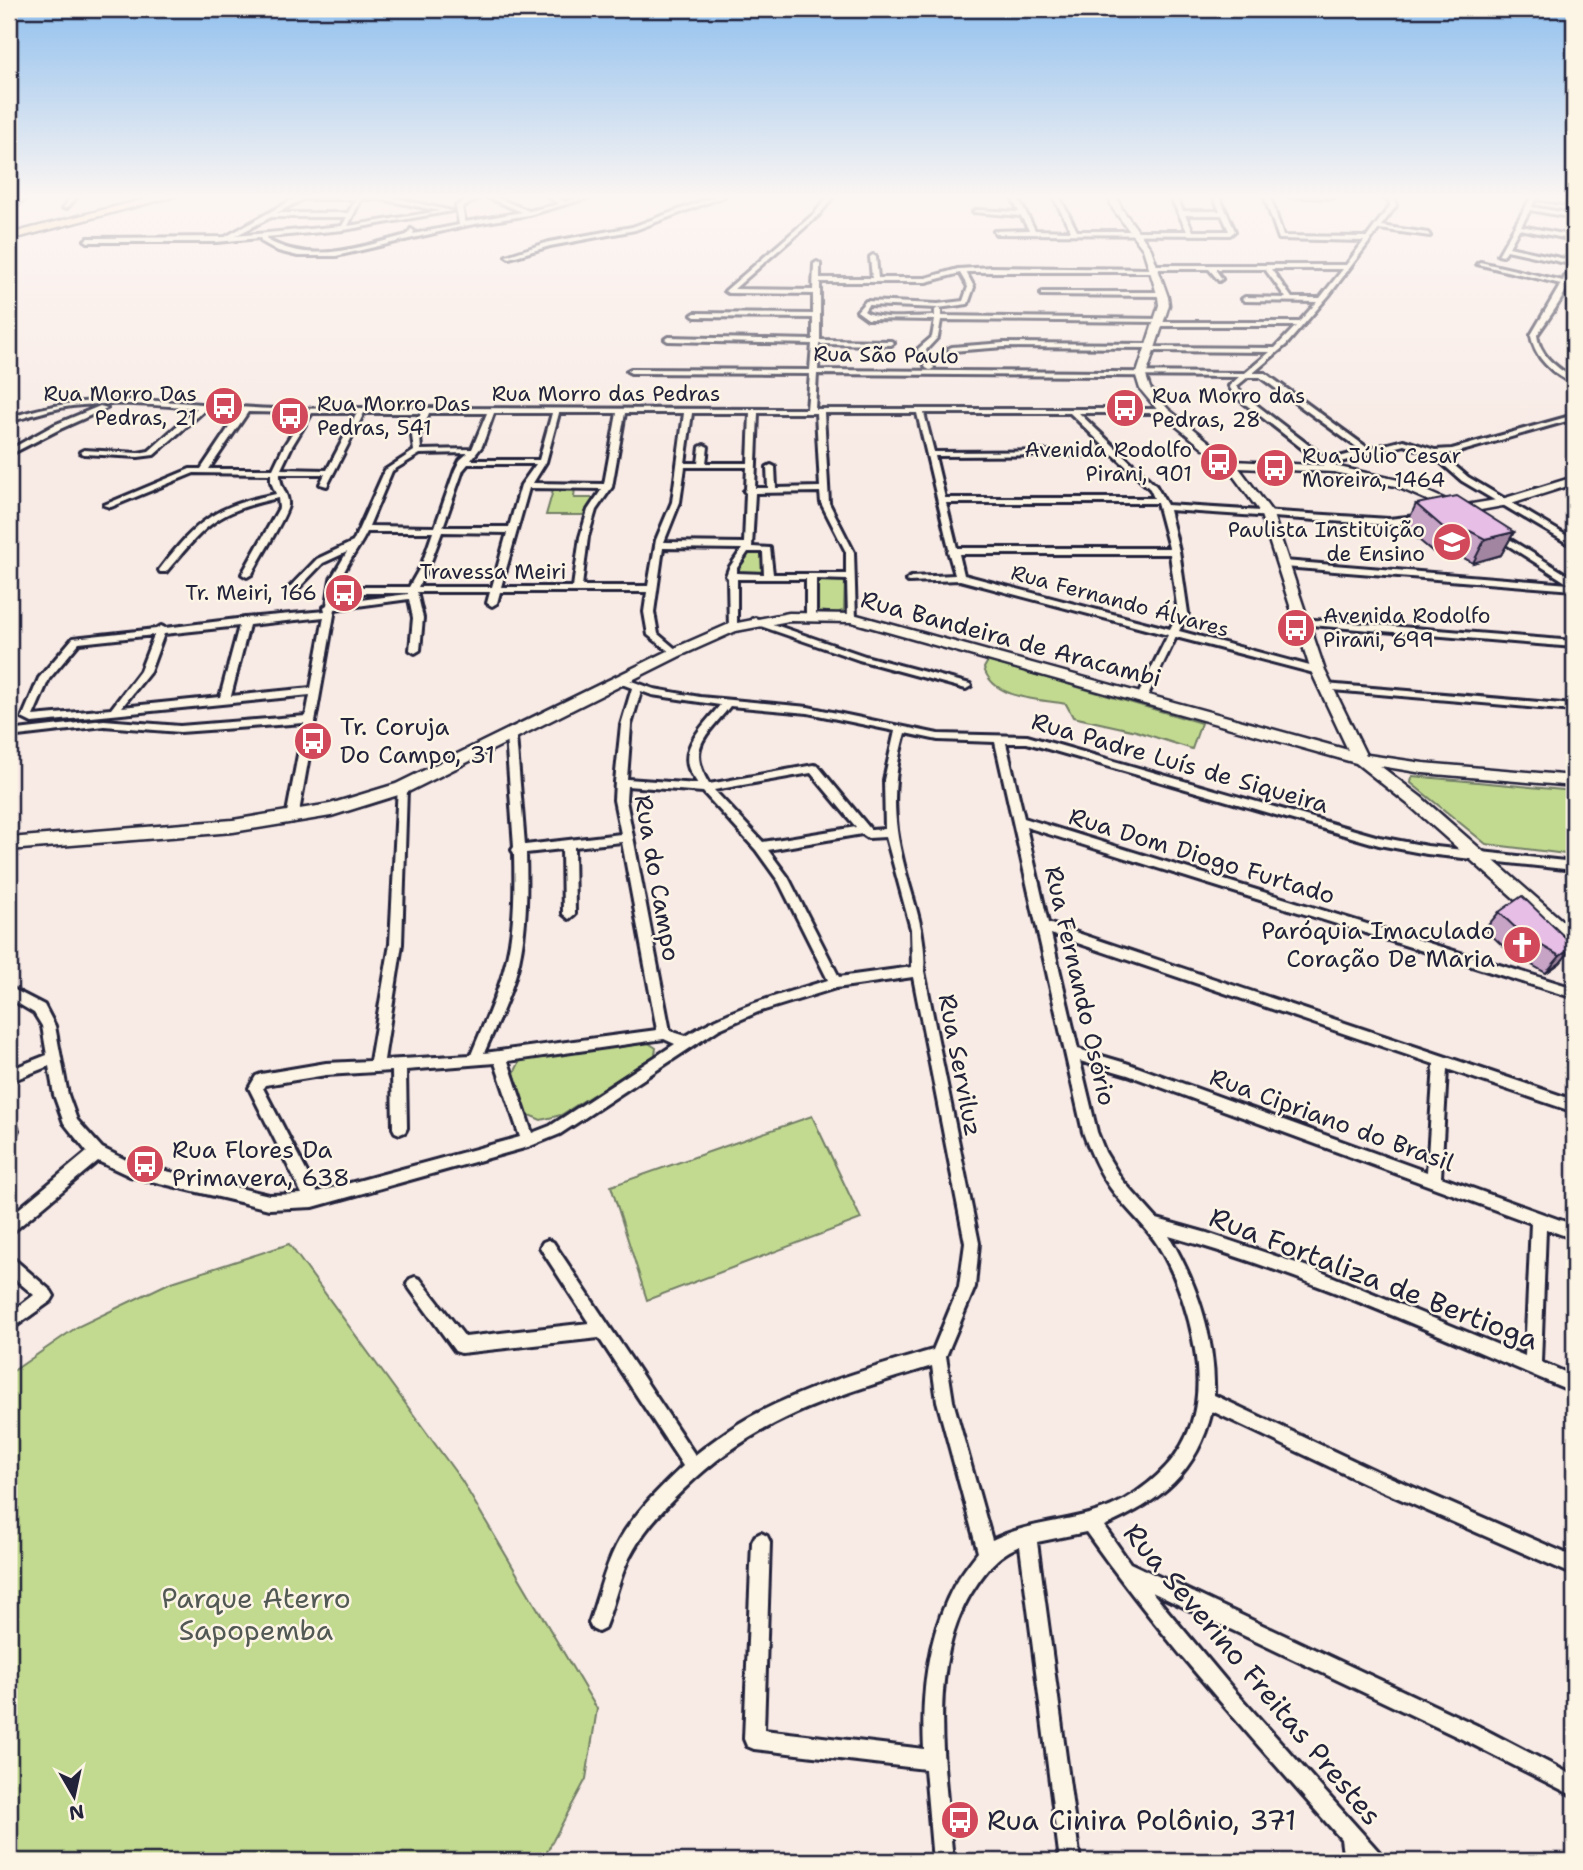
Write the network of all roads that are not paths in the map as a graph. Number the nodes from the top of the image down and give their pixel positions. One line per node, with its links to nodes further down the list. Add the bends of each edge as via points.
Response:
1 (737, 283): 8 (street)
2 (817, 283): 9 (street)
3 (968, 283): 15 (street, via 966,303)
4 (1159, 283): 11 (main road)
5 (1279, 283): 13 (street)
6 (1333, 283): 14 (street)
7 (1565, 283): 32 (street, via 1537,328 1534,343 1545,359)
8 (728, 291): 9 (street)
9 (817, 292): 17 (street)
10 (1043, 294): 11 (street)
11 (1163, 294): 19 (main road)
12 (1245, 299): 13 (street)
13 (1290, 299): 14 (street)
14 (1320, 300): 20 (street)
15 (938, 306): 18 (street); 18 (street, via 866,303 860,312 868,317)
16 (695, 315): 17 (street)
17 (816, 316): 22 (street)
18 (938, 318): 19 (street); 27 (street, via 933,343 922,349)
19 (1159, 322): 20 (street); 24 (main road)
20 (1300, 324): 26 (street)
21 (668, 340): 22 (street)
22 (816, 342): 23 (street); 29 (street)
23 (891, 343)
24 (1150, 348): 25 (street, via 1004,345); 26 (street); 30 (main road)
25 (952, 349)
26 (1277, 350): 31 (street)
27 (930, 368)
28 (632, 371): 29 (street, Rua São Paulo)
29 (814, 372): 30 (street, Rua São Paulo); 45 (street)
30 (1141, 376): 31 (street, Rua São Paulo); 40 (main road, via 1145,389)
31 (1243, 377): 54 (street, Rua São Paulo, via 1262,375); 65 (street, via 1233,386 1238,394)
32 (1574, 382)
33 (120, 404): 34 (street, Rua Morro das Pedras, via 158,401); 49 (street, Rua Morro das Pedras, via 51,408); 56 (street, via 81,416)
34 (204, 406): 35 (street, Rua Morro das Pedras); 52 (street, via 151,453)
35 (245, 410): 37 (street, Rua Morro das Pedras); 67 (street)
36 (362, 410): 37 (street, Rua Morro das Pedras); 38 (street, Rua Morro das Pedras); 69 (street)
37 (310, 411): 68 (street)
38 (426, 411): 41 (street, Rua Morro das Pedras); 53 (street, via 417,431)
39 (556, 411): 41 (street, Rua Morro das Pedras); 42 (street, Rua Morro das Pedras); 60 (street)
40 (1164, 411): 47 (street, Rua Morro das Pedras); 61 (main road)
41 (491, 412): 51 (street)
42 (621, 412): 43 (street, Rua Morro das Pedras); 73 (street)
43 (688, 412): 44 (street, Rua Morro das Pedras); 62 (street)
44 (754, 412): 45 (street, Rua Morro das Pedras); 64 (street)
45 (816, 412): 46 (street, Rua Morro das Pedras); 74 (street)
46 (920, 412): 47 (street, Rua Morro das Pedras); 58 (street)
47 (1073, 412): 57 (street)
48 (1574, 417): 55 (street)
49 (9, 420)
50 (704, 447): 63 (street)
51 (473, 451): 53 (street); 59 (street)
52 (84, 452)
53 (418, 452): 85 (street, via 389,470)
54 (1368, 452): 55 (street, via 1409,442); 65 (street)
55 (1434, 452): 79 (street, via 1465,479)
56 (9, 453)
57 (1118, 453): 58 (street); 80 (street, via 1145,478)
58 (930, 454): 78 (street)
59 (463, 462): 60 (street); 86 (street)
60 (542, 462): 72 (street)
61 (1230, 464): 65 (main road); 82 (main road)
62 (681, 465): 63 (street); 90 (street, via 675,509)
63 (702, 465): 64 (street)
64 (750, 465): 75 (street)
65 (1331, 466): 79 (main road, via 1399,483 1459,513)
66 (771, 467): 76 (street)
67 (204, 470): 68 (street); 81 (street, via 181,473)
68 (275, 471): 69 (street); 77 (street)
69 (330, 472): 71 (street)
70 (1574, 480): 79 (main road)
71 (324, 484)
72 (525, 485): 73 (street); 87 (street)
73 (608, 487): 105 (street, via 592,510 580,554)
74 (824, 489): 76 (street); 100 (street, via 828,512 848,544)
75 (748, 491): 76 (street); 91 (street)
76 (772, 491)
77 (282, 495): 95 (street, via 214,514); 96 (street, via 283,509)
78 (941, 500): 80 (street); 92 (street)
79 (1504, 502): 89 (street)
80 (1161, 503): 82 (street); 93 (street)
81 (108, 505)
82 (1266, 512): 83 (street, via 1389,522); 94 (main road)
83 (1434, 516)
84 (1481, 524): 103 (street)
85 (364, 529): 86 (street); 88 (street)
86 (438, 529): 87 (street); 109 (street)
87 (513, 530): 104 (street)
88 (357, 544): 107 (street, via 320,561); 108 (street)
89 (1574, 544)
90 (659, 545): 91 (street); 106 (street)
91 (747, 547): 97 (street); 98 (street, via 766,550)
92 (952, 551): 93 (street); 101 (street)
93 (1175, 551): 119 (street, via 1183,613)
94 (1284, 564): 103 (street); 116 (main road)
95 (163, 569)
96 (247, 574)
97 (731, 576): 98 (street); 117 (street)
98 (769, 576): 99 (street)
99 (811, 576): 100 (street); 112 (street)
100 (852, 576): 113 (street)
101 (960, 577): 102 (street, Rua Fernando Álvares); 119 (street, Rua Fernando Álvares)
102 (911, 580)
103 (1574, 585)
104 (497, 589): 105 (street, Travessa Meiri); 109 (street, Travessa Meiri); 110 (street)
105 (577, 589): 106 (street, Travessa Meiri)
106 (654, 589): 122 (street, via 649,628)
107 (292, 590)
108 (333, 590): 109 (street, Travessa Meiri); 111 (street)
109 (412, 593): 111 (street); 121 (street, via 418,618)
110 (492, 603)
111 (329, 610): 114 (street); 128 (street)
112 (811, 616): 113 (main road, Rua Bandeira de Aracambi); 115 (main road, Rua Bandeira de Aracambi)
113 (853, 618): 129 (main road, Rua Bandeira de Aracambi)
114 (245, 621): 118 (street); 130 (street)
115 (755, 621): 117 (main road, Rua Bandeira de Aracambi); 125 (street, via 863,659)
116 (1302, 622): 120 (street); 123 (main road)
117 (732, 628): 122 (main road, Rua Bandeira de Aracambi)
118 (161, 629): 133 (street, via 145,672); 133 (street, via 73,642 44,678 27,718)
119 (1174, 634): 123 (street, Rua Fernando Álvares); 129 (street)
120 (1574, 644)
121 (415, 650)
122 (675, 653): 124 (main road, Rua Bandeira de Aracambi)
123 (1318, 671): 126 (main road)
124 (623, 681): 127 (street, Rua Padre Luís de Siqueira); 138 (main road, Rua Bandeira de Aracambi)
125 (967, 686)
126 (1325, 687): 132 (street); 140 (main road)
127 (637, 688): 131 (street, Rua Padre Luís de Siqueira); 142 (street, Rua do Campo, via 629,710)
128 (316, 691): 130 (street); 134 (street)
129 (1142, 698): 140 (main road, Rua Bandeira de Aracambi)
130 (225, 699): 133 (street)
131 (727, 703): 136 (street, Rua Padre Luís de Siqueira, via 784,706); 144 (street, via 702,733 692,756)
132 (1574, 708)
133 (111, 711): 135 (street)
134 (310, 719): 135 (street, via 180,729); 145 (street)
135 (104, 723): 137 (street)
136 (900, 731): 139 (street, Rua Padre Luís de Siqueira, via 954,740); 148 (street, via 888,777)
137 (9, 734)
138 (512, 736): 143 (main road, Rua Bandeira de Aracambi); 153 (street)
139 (1000, 740): 146 (street, Rua Fernando Osório); 154 (street, Rua Padre Luís de Siqueira, via 1038,742 1379,841)
140 (1361, 759): 141 (street, Rua Bandeira de Aracambi); 154 (main road)
141 (1574, 781)
142 (620, 782): 144 (street); 149 (street, Rua do Campo)
143 (402, 788): 145 (main road, Rua Bandeira de Aracambi); 171 (street, via 396,944)
144 (706, 788): 147 (street, via 814,769); 152 (street)
145 (292, 818): 150 (main road, Rua Bandeira de Aracambi)
146 (1019, 821): 157 (street, Rua Fernando Osório); 162 (street, Rua Dom Diogo Furtado)
147 (863, 830): 148 (street, via 871,836); 152 (street)
148 (891, 833): 159 (street, via 921,946)
149 (626, 837): 151 (street); 163 (street, Rua do Campo)
150 (9, 844)
151 (569, 844): 153 (street); 156 (street)
152 (760, 847): 160 (street, via 784,880)
153 (518, 850): 168 (street, via 514,958)
154 (1478, 855): 155 (street); 158 (main road)
155 (1574, 866)
156 (569, 914)
157 (1042, 926): 165 (street, Rua Fernando Osório); 169 (street)
158 (1574, 941)
159 (918, 971): 160 (street, Rua Serviluz); 188 (street, Rua Serviluz, via 972,1243 967,1287)
160 (836, 983): 164 (street, Rua Serviluz, via 755,1008)
161 (9, 992): 167 (street, via 38,1009 48,1026)
162 (1574, 993)
163 (664, 1034): 164 (street); 166 (street)
164 (686, 1042): 175 (street, Rua Serviluz, via 574,1119)
165 (1073, 1053): 177 (street, Rua Cipriano do Brasil); 180 (street, Rua Fernando Osório, via 1090,1132 1103,1165)
166 (500, 1057): 168 (street); 175 (street)
167 (54, 1058): 172 (street); 176 (street, via 71,1123)
168 (475, 1060): 170 (street)
169 (1441, 1062): 173 (street); 177 (street)
170 (399, 1064): 171 (street); 174 (street)
171 (376, 1065): 178 (street, via 284,1074 257,1083)
172 (9, 1076)
173 (1574, 1106)
174 (400, 1128)
175 (528, 1141): 178 (street, Rua Serviluz)
176 (97, 1153): 178 (street, Rua Serviluz, via 130,1169 269,1202); 181 (street)
177 (1433, 1182): 179 (street, Rua Cipriano do Brasil)
178 (313, 1200)
179 (1539, 1220): 182 (street, Rua Cipriano do Brasil); 189 (street)
180 (1153, 1225): 189 (street, Rua Fortaliza de Bertioga, via 1271,1260); 191 (street, via 1189,1294 1203,1347)
181 (9, 1227)
182 (1574, 1232)
183 (548, 1247): 187 (street)
184 (9, 1264): 186 (street, via 46,1296)
185 (415, 1284): 187 (street, via 461,1345)
186 (9, 1323)
187 (600, 1330): 192 (street)
188 (938, 1356): 192 (street, via 777,1409); 196 (street, via 945,1401)
189 (1533, 1368): 190 (street, Rua Fortaliza de Bertioga)
190 (1574, 1384)
191 (1207, 1400): 193 (street, via 1198,1438 1150,1495); 197 (street)
192 (692, 1465): 199 (street, via 642,1520 618,1560)
193 (1090, 1522): 194 (street); 198 (street, Rua Severino Freitas Prestes)
194 (1027, 1535): 196 (street); 204 (street)
195 (761, 1542): 200 (street, via 754,1739)
196 (987, 1554): 200 (street, via 961,1592 942,1640 933,1704)
197 (1574, 1566)
198 (1125, 1570): 201 (street); 202 (street, Rua Severino Freitas Prestes)
199 (598, 1623)
200 (933, 1760): 203 (street)
201 (1574, 1786)
202 (1352, 1835): 205 (street); 206 (street, Rua Severino Freitas Prestes)
203 (943, 1861)
204 (1070, 1861)
205 (1354, 1861)
206 (1374, 1861)

